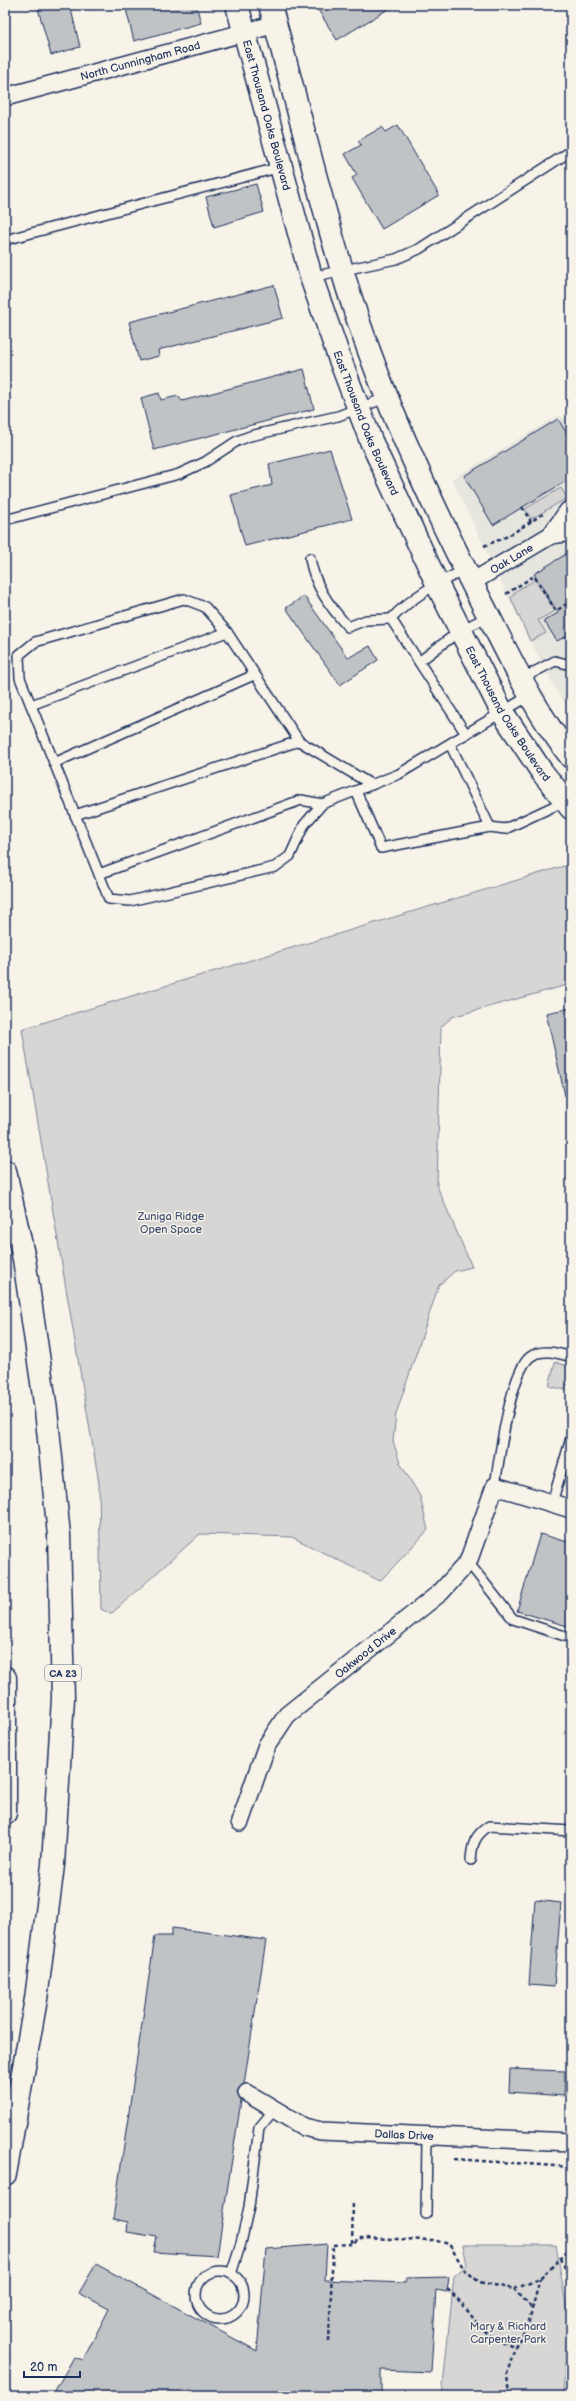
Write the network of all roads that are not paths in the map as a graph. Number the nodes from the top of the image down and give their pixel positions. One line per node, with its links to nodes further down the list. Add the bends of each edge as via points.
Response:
1 (237, 5): 3 (main road, East Thousand Oaks Boulevard)
2 (273, 14): 3 (street, North Cunningham Road); 8 (main road)
3 (244, 33): 4 (street, North Cunningham Road); 6 (main road, East Thousand Oaks Boulevard)
4 (5, 97)
5 (571, 151): 8 (lane, via 419,249 396,259)
6 (281, 167): 7 (lane); 9 (main road, East Thousand Oaks Boulevard)
7 (5, 240)
8 (342, 270): 9 (lane); 10 (main road)
9 (311, 277): 11 (main road, East Thousand Oaks Boulevard)
10 (388, 397): 11 (lane); 17 (main road, via 414,460)
11 (358, 409): 13 (lane, via 250,436 179,474 11,516); 18 (main road, East Thousand Oaks Boulevard)
12 (571, 511): 15 (street, Oak Lane, via 568,511)
13 (5, 520)
14 (571, 532): 15 (street, Oak Lane)
15 (551, 535): 17 (street, Oak Lane)
16 (310, 558): 20 (lane, via 312,576 335,613 348,627 366,620)
17 (469, 576): 18 (lane); 19 (main road)
18 (437, 582): 20 (lane, via 406,604); 21 (main road, East Thousand Oaks Boulevard)
19 (489, 616): 21 (lane); 26 (main road)
20 (391, 619): 23 (lane)
21 (461, 630): 23 (lane); 28 (main road, East Thousand Oaks Boulevard)
22 (226, 632): 25 (lane); 27 (lane); 27 (lane, via 205,606 184,599 35,642 19,655 20,678)
23 (420, 661): 29 (lane)
24 (571, 665): 26 (lane, via 555,661)
25 (254, 675): 30 (lane); 33 (lane)
26 (525, 688): 28 (lane); 32 (main road, via 546,724)
27 (31, 705): 33 (lane)
28 (502, 712): 29 (lane); 36 (main road, East Thousand Oaks Boulevard, via 537,766)
29 (466, 734): 31 (lane)
30 (299, 741): 34 (lane); 38 (lane)
31 (450, 744): 34 (lane, via 399,774); 39 (lane)
32 (571, 757)
33 (54, 763): 38 (lane)
34 (372, 785): 35 (lane)
35 (356, 791): 37 (lane); 39 (lane, via 380,848)
36 (569, 802): 39 (lane, via 505,829)
37 (322, 804): 40 (lane, via 301,800); 40 (lane, via 304,825 290,856 275,867 130,901 108,899)
38 (75, 815): 40 (lane)
39 (490, 827)
40 (99, 874)
41 (5, 1171): 58 (main road, CA 23, via 24,1259 46,1410 59,1535 63,1698 51,1881 36,1999)
42 (571, 1357): 44 (lane, via 554,1352 540,1352 529,1358 521,1370 506,1418)
43 (571, 1438): 45 (lane)
44 (495, 1486): 45 (street); 47 (street, Oakwood Drive)
45 (552, 1503): 46 (street)
46 (571, 1509)
47 (468, 1562): 48 (lane, via 513,1619); 51 (street, Oakwood Drive, via 441,1592 286,1715 267,1745)
48 (571, 1638)
49 (5, 1678): 50 (main road)
50 (5, 1813)
51 (240, 1822)
52 (571, 1831): 53 (lane, via 489,1826 479,1833 472,1844)
53 (471, 1860)
54 (247, 2093): 55 (street, Dallas Drive)
55 (274, 2110): 56 (street, Dallas Drive, via 304,2128 321,2131); 60 (lane, via 259,2128 249,2207)
56 (428, 2136): 57 (street, Dallas Drive); 59 (lane)
57 (571, 2142)
58 (5, 2174)
59 (426, 2214)
60 (231, 2274): 60 (lane, via 223,2271 211,2273 197,2286 196,2302 212,2319 235,2315 244,2301 242,2285)

